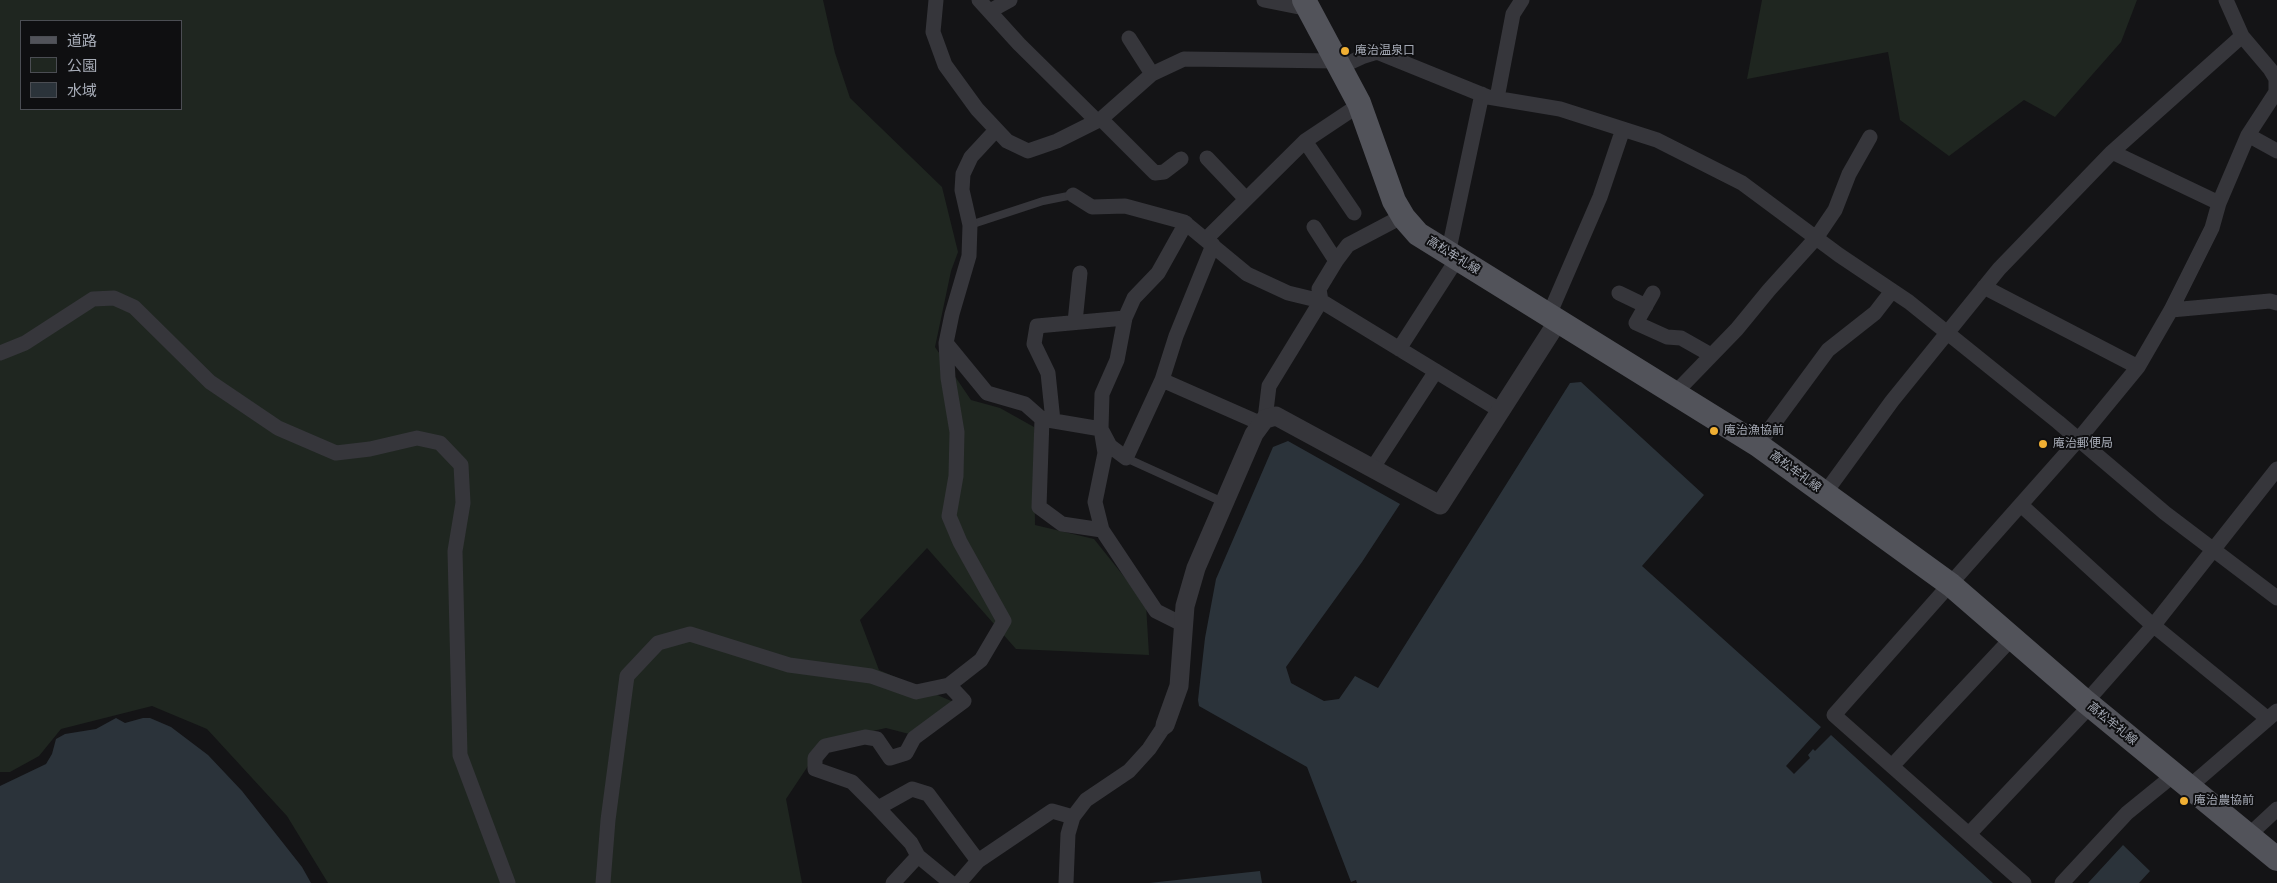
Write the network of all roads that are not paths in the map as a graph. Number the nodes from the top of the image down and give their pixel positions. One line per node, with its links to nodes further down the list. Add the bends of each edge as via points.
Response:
1 (936, 0): 18 (street, via 933,32 945,66)
2 (979, 0): 8 (street)
3 (1010, 0): 8 (street)
4 (1264, 0): 7 (street)
5 (1522, 0): 14 (street, via 1513,14)
6 (2226, 0): 9 (street)
7 (1306, 5): 11 (main road, 高松牟礼線)
8 (990, 11): 16 (street, via 1019,44)
9 (2242, 36): 19 (street, via 2276,79 2276,92); 23 (street)
10 (1129, 38): 12 (street)
11 (1338, 64): 12 (street, via 1184,59); 13 (street, via 1377,52); 15 (main road, 高松牟礼線)
12 (1152, 74): 16 (street)
13 (1482, 94): 14 (street); 36 (street)
14 (1497, 98): 17 (street, via 1560,110)
15 (1360, 105): 21 (street); 30 (main road, 高松牟礼線, via 1394,201)
16 (1099, 120): 18 (street, via 1028,151 1007,141); 25 (street, via 1155,173 1164,172)
17 (1623, 129): 34 (street, via 1657,140 1742,183); 46 (street)
18 (996, 130): 32 (street, via 971,157 964,174 962,190)
19 (2248, 134): 22 (street); 28 (street)
20 (1870, 136): 34 (street, via 1834,210)
21 (1306, 141): 27 (street); 29 (street)
22 (2277, 151)
23 (2112, 152): 28 (street); 39 (street)
24 (1206, 158): 27 (street)
25 (1181, 159)
26 (1073, 196): 31 (street, via 1092,207 1126,206); 32 (lane)
27 (1246, 199): 35 (street)
28 (2218, 203): 44 (street, via 2212,228)
29 (1354, 213)
30 (1403, 216): 36 (main road, 高松牟礼線, via 1418,234); 37 (street, via 1348,246)
31 (1186, 224): 35 (street); 45 (street, via 1158,273 1134,298)
32 (970, 225): 49 (street, via 969,256)
33 (1314, 228): 37 (street)
34 (1816, 238): 40 (street); 52 (street)
35 (1209, 242): 42 (street, via 1247,274 1288,293); 55 (street)
36 (1452, 257): 46 (main road, 高松牟礼線); 50 (street)
37 (1336, 261): 42 (street, via 1320,289)
38 (1080, 274): 47 (street)
39 (1984, 288): 48 (street); 53 (street)
40 (1892, 290): 48 (street); 62 (street, via 1875,313 1828,350)
41 (1619, 293): 52 (street, via 1649,299 1636,324 1668,337 1681,338)
42 (1321, 301): 50 (street); 59 (street, via 1269,386)
43 (2277, 303): 44 (street)
44 (2171, 310): 53 (street)
45 (1124, 318): 47 (street); 60 (street, via 1117,360 1102,394)
46 (1554, 318): 56 (main road, 高松牟礼線); 57 (street)
47 (1075, 322): 58 (street, via 1037,326 1034,344 1048,373)
48 (1948, 333): 61 (street); 66 (street, via 1892,401)
49 (946, 343): 58 (street, via 988,393 1025,404); 76 (street, via 957,432 956,476 949,516 1004,621 982,660)
50 (1399, 349): 54 (street)
51 (0, 352): 90 (street, via 25,343 93,299 114,298 134,307 210,382 278,428 336,454 417,438 440,442 461,465 463,503 455,551 460,755)
52 (1711, 355): 56 (street)
53 (2138, 367): 61 (street)
54 (1436, 371): 57 (street); 65 (street)
55 (1162, 380): 59 (street); 63 (street)
56 (1675, 393): 62 (main road, 高松牟礼線)
57 (1501, 411): 65 (street, via 1440,506)
58 (1048, 420): 60 (street); 69 (street, via 1038,507 1062,524)
59 (1263, 421): 65 (street, via 1276,416); 67 (street, via 1254,434)
60 (1101, 428): 63 (street, via 1110,446); 69 (street, via 1105,453 1095,502)
61 (2078, 440): 68 (street); 70 (street)
62 (1758, 445): 66 (main road, 高松牟礼線)
63 (1126, 458): 67 (lane)
64 (2277, 468): 70 (street)
65 (1372, 469)
66 (1824, 494): 71 (main road, 高松牟礼線)
67 (1224, 503): 73 (street, via 1196,568 1185,606)
68 (2021, 505): 71 (street); 74 (street)
69 (1102, 530): 73 (street, via 1156,611)
70 (2214, 550): 72 (street); 74 (street)
71 (1951, 585): 75 (main road, 高松牟礼線); 80 (street, via 1834,714)
72 (2277, 598)
73 (1184, 625): 79 (street, via 1179,686)
74 (2153, 626): 77 (street); 78 (street)
75 (2012, 638): 77 (main road, 高松牟礼線); 80 (street)
76 (949, 685): 82 (street, via 964,701 914,738 906,753 890,758 877,739 866,737 825,746 815,758 815,769 852,782); 91 (street, via 916,692 871,676 789,665 690,634 658,643 627,676)
77 (2088, 704): 81 (main road, 高松牟礼線); 85 (street)
78 (2273, 715): 81 (street)
79 (1165, 725): 84 (street, via 1129,771 1086,800)
80 (1892, 766): 85 (street)
81 (2182, 781): 86 (main road, 高松牟礼線); 97 (street, via 2127,814)
82 (878, 808): 87 (street, via 911,843); 89 (street, via 912,789 928,794)
83 (2277, 809): 86 (street)
84 (1073, 817): 89 (street, via 1052,811); 95 (street, via 1068,834)
85 (1969, 834): 96 (street)
86 (2249, 835): 88 (main road, 高松牟礼線)
87 (918, 856): 92 (street); 93 (street)
88 (2277, 859)
89 (978, 861): 94 (street)
90 (508, 883)
91 (602, 883)
92 (893, 883)
93 (950, 883)
94 (959, 883)
95 (1066, 883)
96 (2024, 883)
97 (2062, 883)

